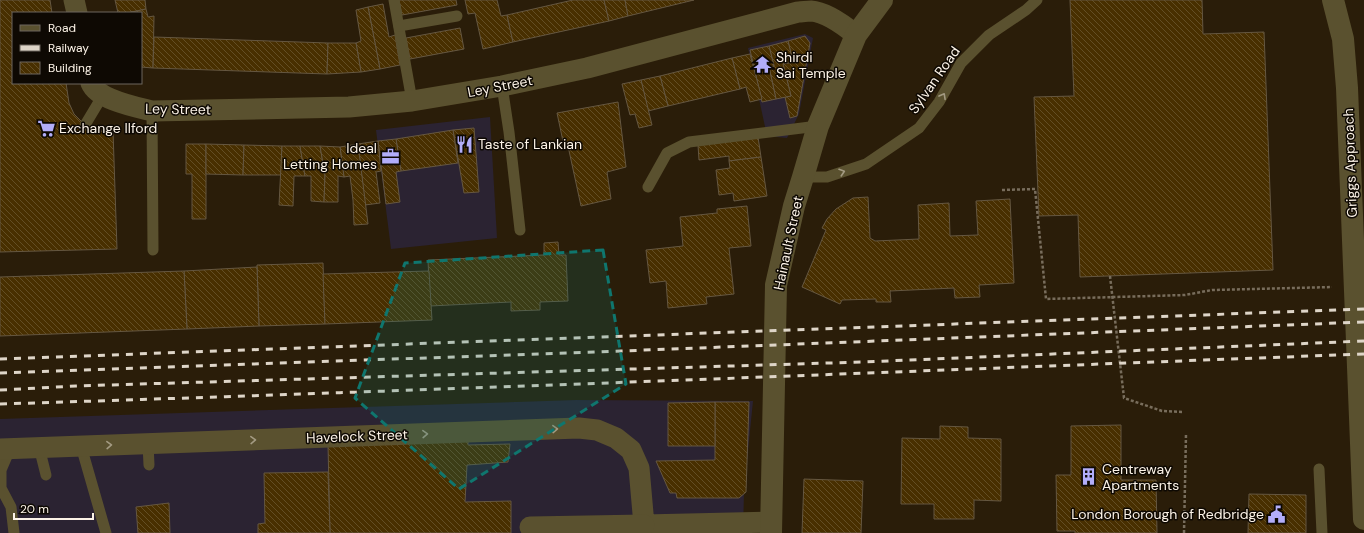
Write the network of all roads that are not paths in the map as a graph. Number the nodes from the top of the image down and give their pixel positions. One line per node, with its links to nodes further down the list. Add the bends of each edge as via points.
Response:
1 (74, 0): 6 (street)
2 (394, 0): 8 (lane)
3 (882, 0): 9 (street)
4 (1037, 0): 16 (lane, Sylvan Road, one-way to 4, via 827,176 866,164 919,128 940,102 961,63 989,36)
5 (1333, 0): 27 (street, Griggs Approach, via 1343,39 1347,88)
6 (77, 12)
7 (457, 16): 8 (lane)
8 (399, 26): 12 (lane)
9 (856, 35): 10 (street, Ley Street, via 846,26 824,15 811,11 798,12 587,68); 15 (street, Hainault Street)
10 (502, 86): 12 (street, Ley Street); 18 (lane)
11 (96, 88): 13 (street, Ley Street, via 127,105); 14 (lane)
12 (412, 101): 13 (street, Ley Street, via 349,107)
13 (152, 111): 19 (lane)
14 (85, 125)
15 (818, 126): 16 (street, Hainault Street); 17 (lane, via 688,142 667,153)
16 (803, 177): 30 (street, Hainault Street, via 776,285)
17 (648, 187)
18 (520, 230)
19 (153, 250)
20 (148, 444): 21 (street, Havelock Street, one-way to 20); 24 (lane); 28 (street, Havelock Street, one-way to 28, via 226,446 579,428 596,430 616,438 631,450 639,468)
21 (81, 446): 22 (street, Havelock Street); 32 (lane)
22 (39, 447): 23 (street, Havelock Street); 26 (lane)
23 (5, 449): 31 (lane, via 1,488 11,508)
24 (149, 465)
25 (1319, 469): 33 (lane)
26 (46, 475)
27 (1364, 519)
28 (644, 525): 29 (street); 30 (street)
29 (530, 527)
30 (771, 527)
31 (14, 533)
32 (106, 533)
33 (1322, 533)

